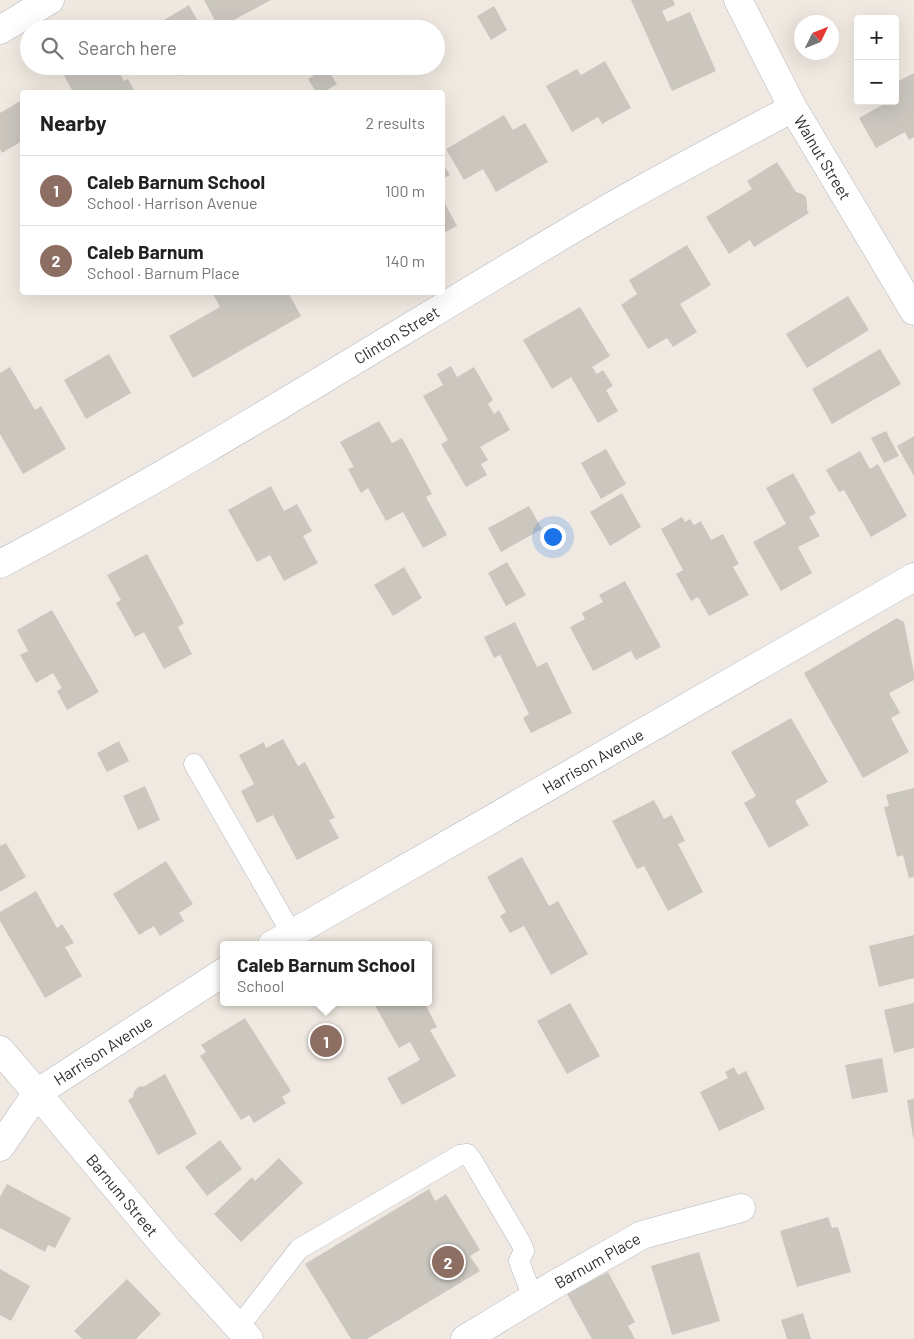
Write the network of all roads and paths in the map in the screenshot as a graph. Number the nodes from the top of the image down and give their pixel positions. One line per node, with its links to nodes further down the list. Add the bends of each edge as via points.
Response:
1 (50, 0): 3 (street)
2 (738, 0): 4 (street, Walnut Street)
3 (0, 30)
4 (793, 108): 5 (street, Walnut Street); 6 (street, Clinton Street, via 610,208 181,464)
5 (914, 311)
6 (0, 564)
7 (914, 577): 9 (street, Harrison Avenue)
8 (194, 764): 9 (lane)
9 (282, 939)
10 (220, 975): 12 (street, Harrison Avenue)
11 (0, 1050): 12 (street, Barnum Street)
12 (37, 1093): 13 (street, Harrison Avenue); 16 (street, Barnum Street, via 169,1252)
13 (0, 1146)
14 (741, 1208): 15 (street, Barnum Place, via 642,1235)
15 (533, 1298): 16 (lane, via 519,1261 524,1251 522,1243 466,1154 299,1249); 17 (street, Barnum Place)
16 (243, 1334)
17 (465, 1339)

